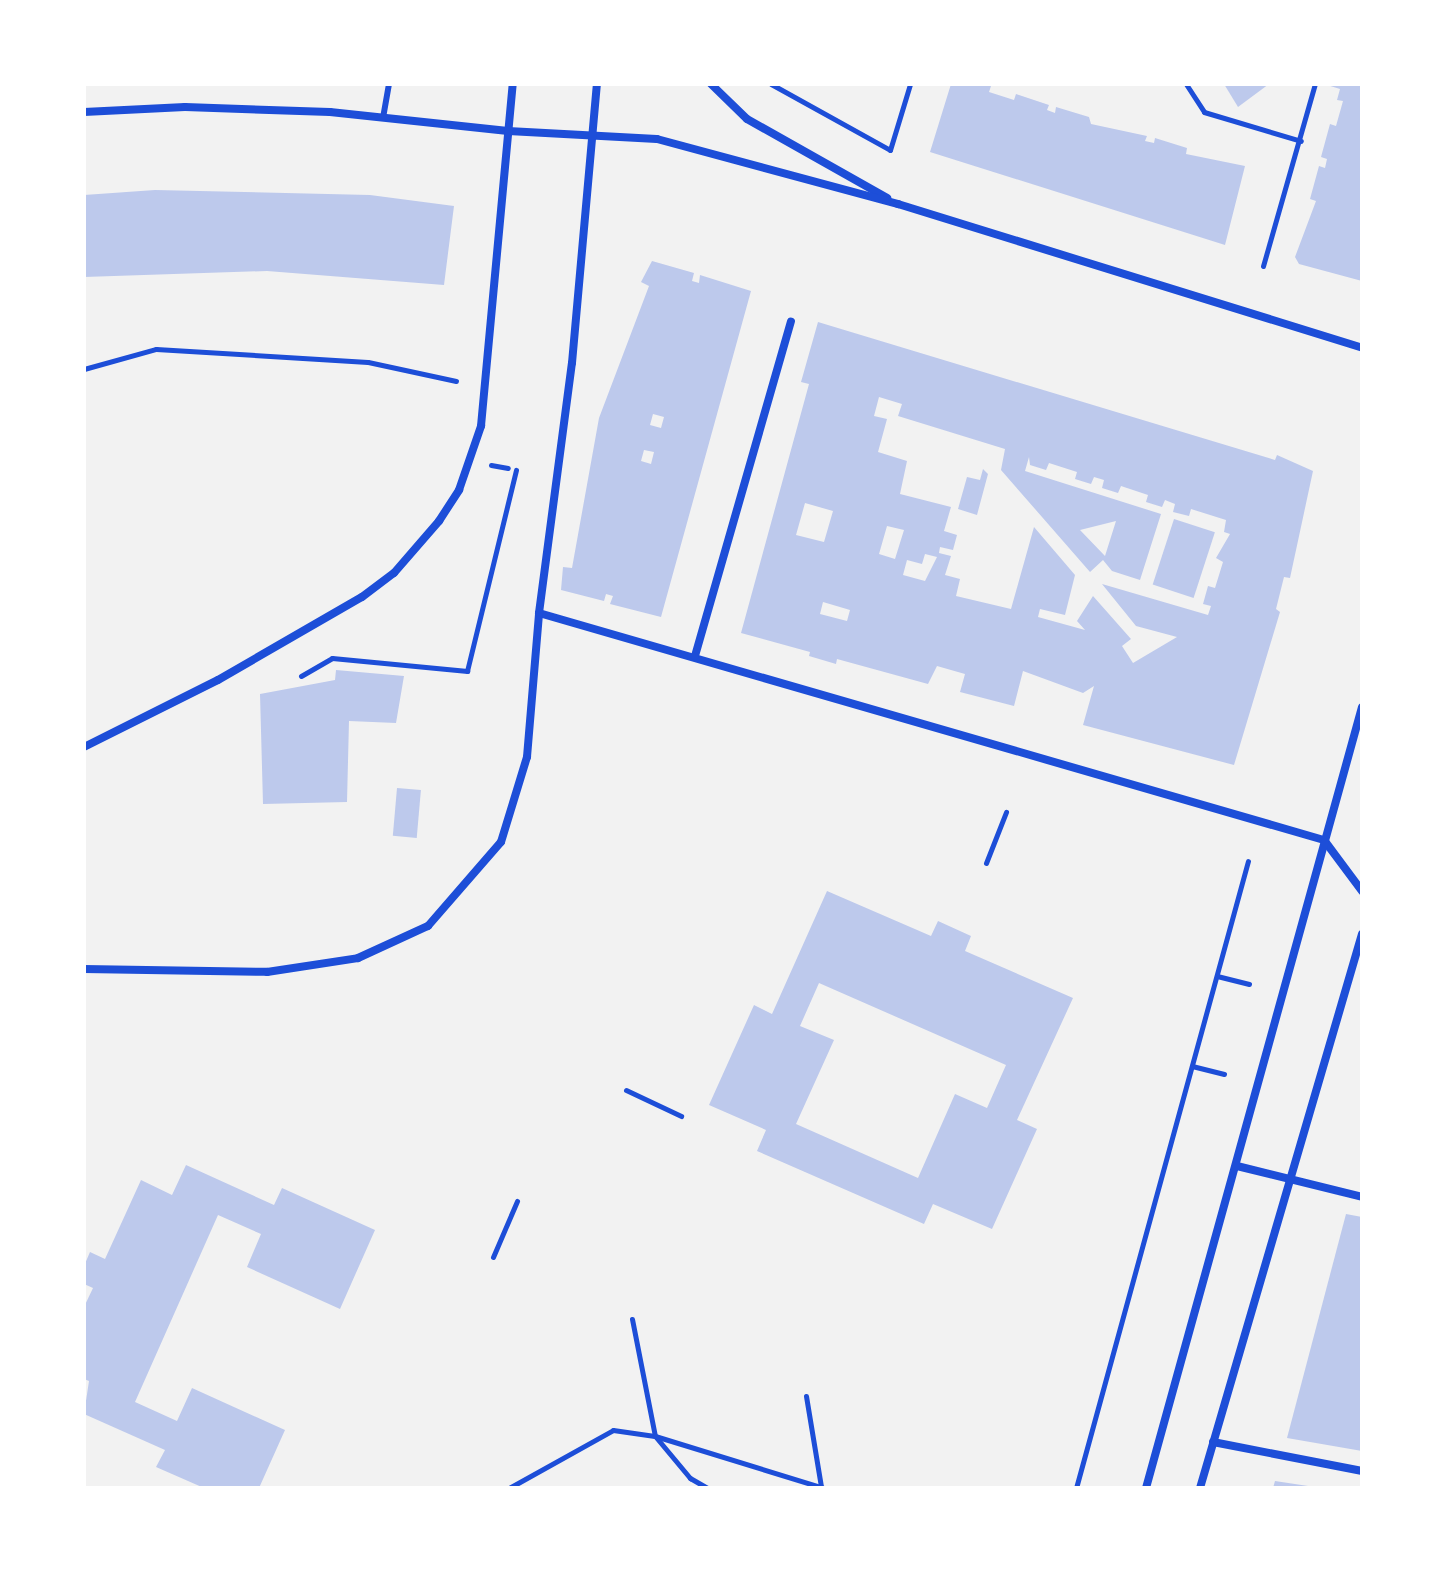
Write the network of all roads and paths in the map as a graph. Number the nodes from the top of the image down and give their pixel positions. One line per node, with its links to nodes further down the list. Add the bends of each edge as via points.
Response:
1 (389, 84): 10 (lane)
2 (513, 84): 11 (street)
3 (597, 84): 22 (street, via 572,363)
4 (711, 84): 13 (street, via 747,119)
5 (771, 84): 6 (path, via 890,150)
6 (910, 84)
7 (1186, 84): 12 (path, via 1204,112)
8 (1315, 84): 12 (path)
9 (84, 112): 10 (street, via 185,107)
10 (383, 118): 11 (street)
11 (508, 131): 13 (street, via 657,139); 26 (street, via 481,426 463,480 439,521 394,573 362,597 218,680)
12 (1301, 141): 14 (path)
13 (898, 204): 16 (street)
14 (1263, 266)
15 (791, 322): 23 (street)
16 (1362, 348)
17 (84, 369): 18 (path, via 156,349 368,362)
18 (456, 381)
19 (486, 464): 20 (path)
20 (508, 468)
21 (516, 470): 24 (path, via 467,671 332,658)
22 (539, 613): 23 (street); 33 (street, via 527,757 501,842 428,926 358,958 267,972)
23 (695, 656): 28 (street)
24 (301, 676)
25 (1362, 707): 28 (street)
26 (84, 747)
27 (1006, 812): 30 (path)
28 (1324, 840): 31 (street); 40 (street)
29 (1248, 861): 34 (path)
30 (986, 863)
31 (1362, 891)
32 (1362, 934): 41 (street)
33 (84, 969)
34 (1217, 976): 35 (path); 36 (path)
35 (1249, 984)
36 (1192, 1066): 37 (path); 53 (path)
37 (1224, 1074)
38 (626, 1090): 39 (path)
39 (681, 1116)
40 (1237, 1166): 41 (street); 54 (street)
41 (1288, 1180): 42 (street); 48 (street)
42 (1362, 1197)
43 (517, 1201): 44 (path)
44 (493, 1257)
45 (632, 1319): 47 (path)
46 (806, 1396): 52 (path)
47 (655, 1436): 50 (path, via 613,1430); 51 (path, via 690,1478); 52 (path)
48 (1213, 1442): 49 (street); 55 (street)
49 (1362, 1471)
50 (509, 1488)
51 (707, 1488)
52 (822, 1488)
53 (1076, 1488)
54 (1146, 1488)
55 (1200, 1488)

